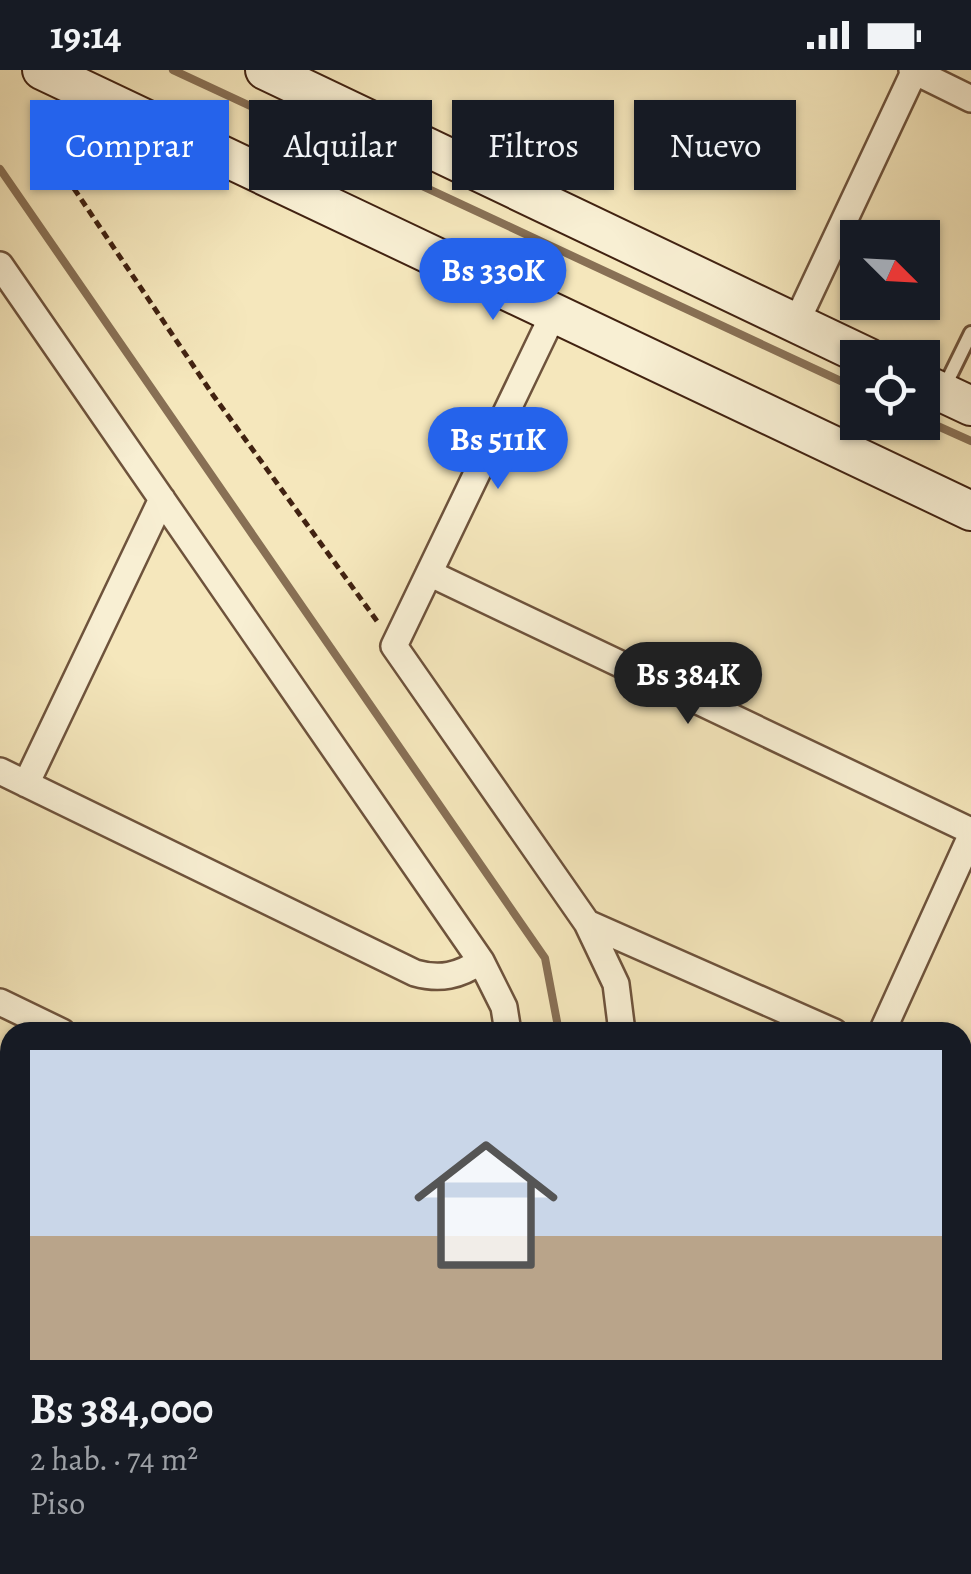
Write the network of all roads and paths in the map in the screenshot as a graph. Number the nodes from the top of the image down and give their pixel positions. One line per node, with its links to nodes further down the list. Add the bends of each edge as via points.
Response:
1 (266, 70): 7 (main road)
2 (914, 70): 4 (street); 7 (street)
3 (45, 71): 6 (main road); 14 (path, via 52,156)
4 (971, 98)
5 (0, 265): 11 (street)
6 (553, 314): 12 (main road); 13 (street)
7 (796, 324): 9 (main road)
8 (971, 333): 10 (lane)
9 (840, 344)
10 (945, 393)
11 (162, 499): 16 (street); 19 (street)
12 (971, 512)
13 (429, 573): 14 (street); 17 (street)
14 (394, 646): 18 (street)
15 (0, 771): 16 (street)
16 (26, 784): 19 (street, via 415,973 456,975)
17 (971, 834): 25 (street)
18 (588, 923): 23 (street, via 616,984); 24 (street)
19 (480, 962): 22 (street)
20 (0, 1002): 21 (street)
21 (41, 1022)
22 (506, 1022)
23 (621, 1022)
24 (811, 1022)
25 (886, 1022)

